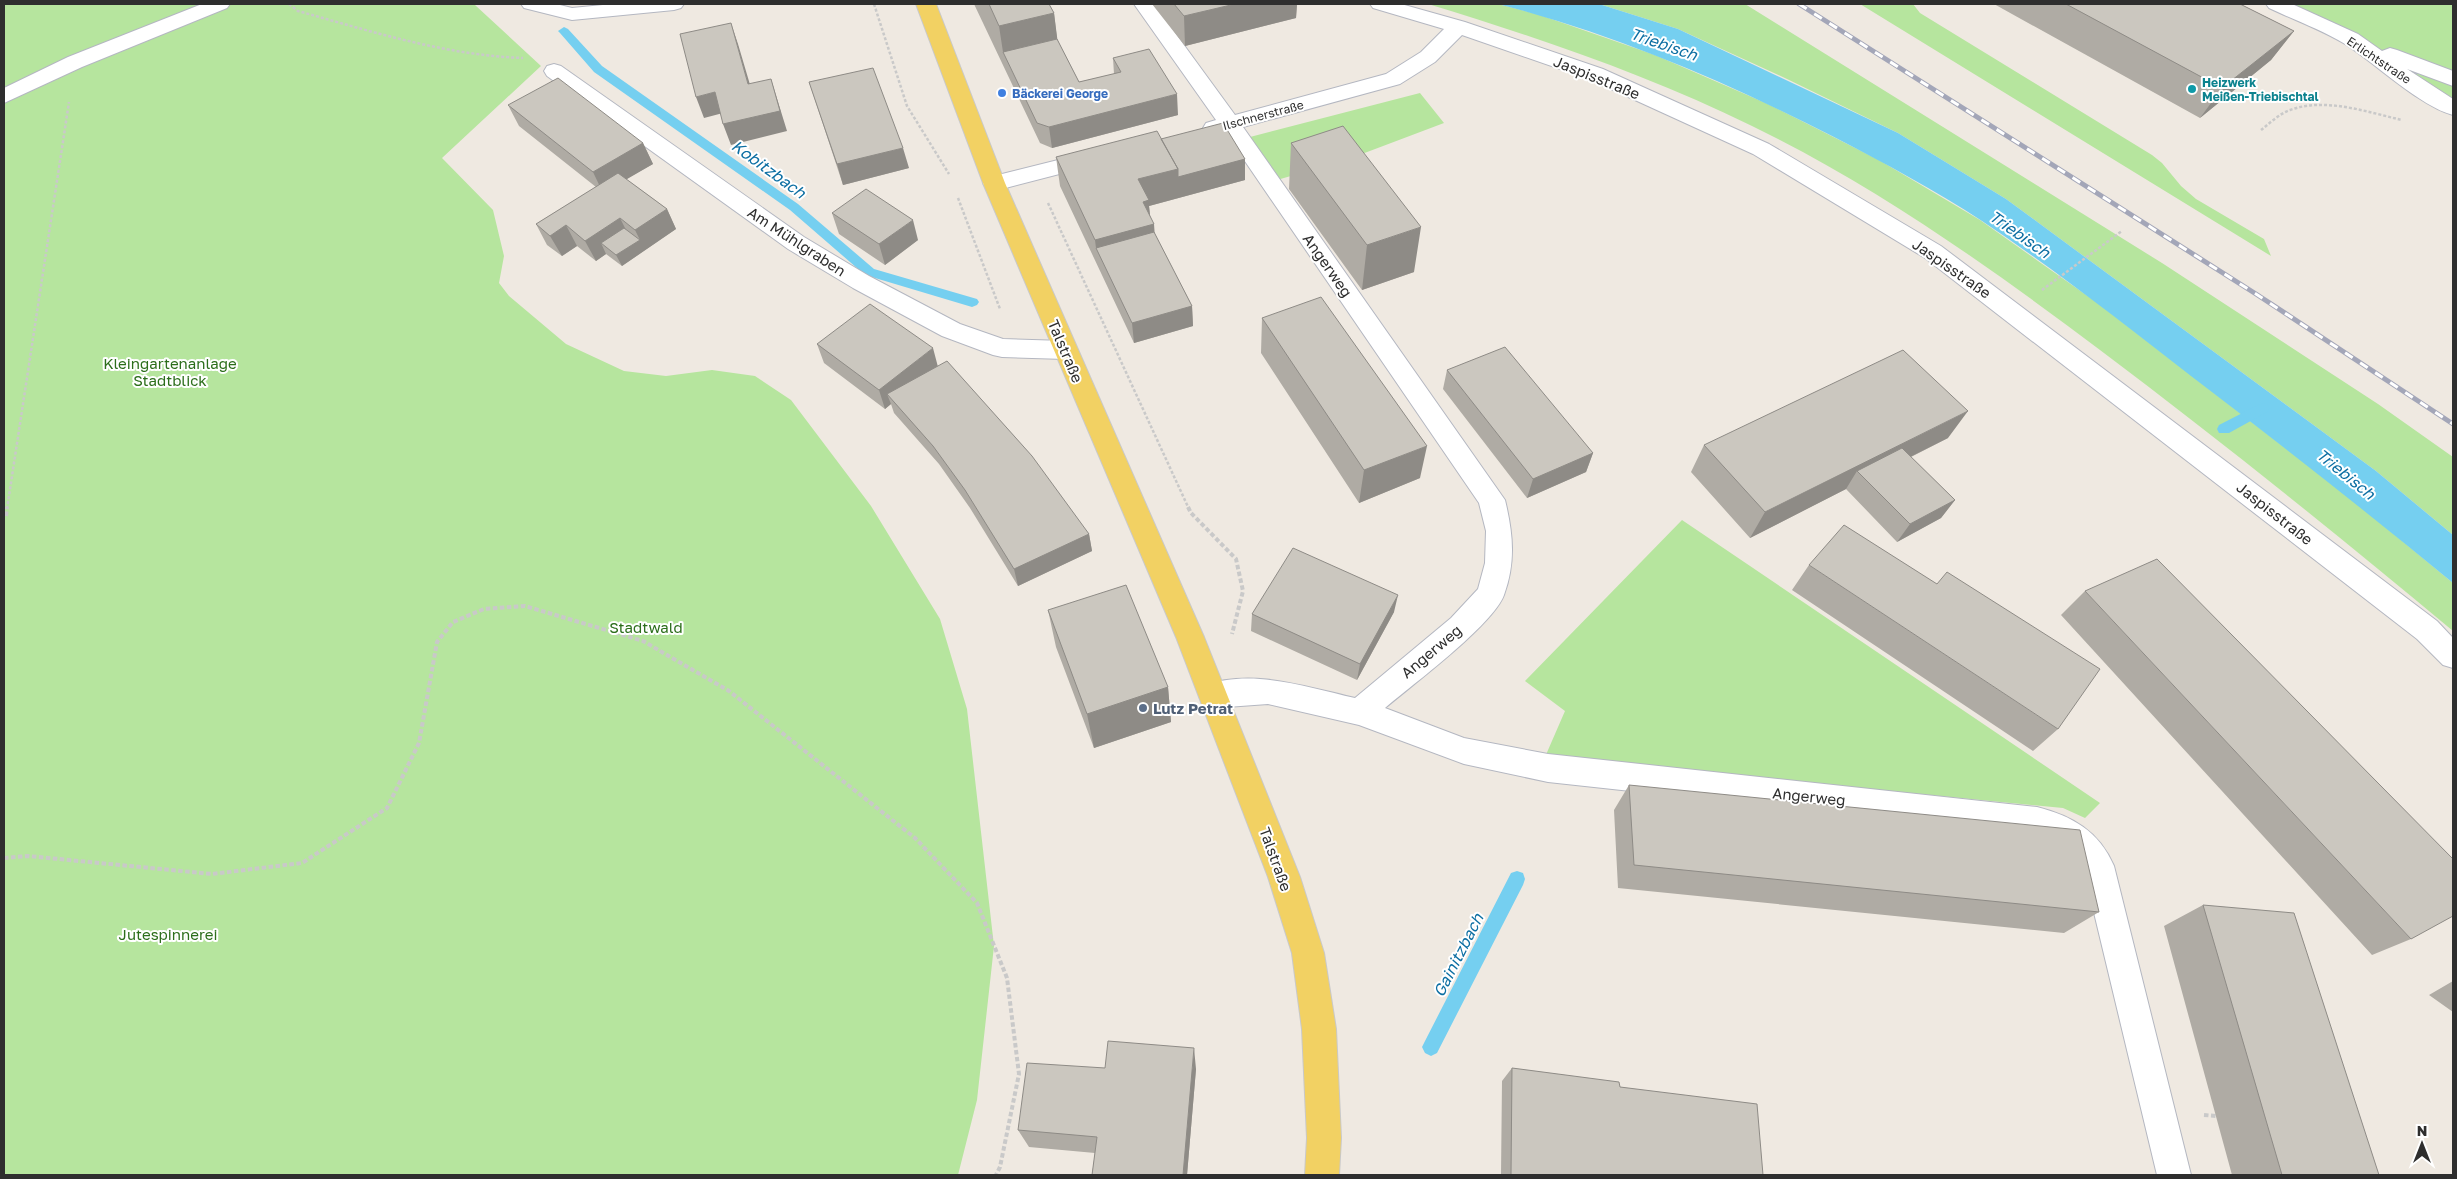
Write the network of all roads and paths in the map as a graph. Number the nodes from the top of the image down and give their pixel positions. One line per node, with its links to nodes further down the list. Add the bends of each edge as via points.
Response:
1 (220, 4): 13 (street)
2 (289, 4): 12 (path, via 298,11 400,41 493,58)
3 (531, 4): 4 (street, via 572,14)
4 (674, 4)
5 (874, 4): 24 (path, via 907,106)
6 (926, 4): 25 (main road, Talstraße)
7 (1144, 4): 19 (street, Angerweg)
8 (1380, 4): 10 (street, Jaspisstraße)
9 (2276, 4): 11 (street, Erlichtstraße)
10 (1458, 27): 19 (street, Ilschnerstraße, via 1428,57 1393,79); 32 (street, Jaspisstraße, via 1596,74 1761,149 1933,252 2426,630)
11 (2351, 39): 15 (street); 17 (street, Erlichtstraße, via 2420,89)
12 (527, 58)
13 (75, 62): 16 (street); 31 (path)
14 (554, 71): 30 (street, Am Mühlgraben, via 796,243 861,282 951,330 1002,348)
15 (2453, 79)
16 (4, 96)
17 (2453, 108)
18 (2411, 122): 20 (path, via 2348,108 2312,105 2291,109)
19 (1230, 124): 21 (street, Ilschnerstraße); 34 (street, Angerweg, via 1492,500 1499,530 1499,563 1490,595 1460,627)
20 (2261, 130)
21 (1193, 133)
22 (1118, 152): 23 (street)
23 (1034, 173): 25 (street); 33 (path, via 1191,513 1236,558 1243,591)
24 (952, 180)
25 (994, 183): 30 (main road, Talstraße)
26 (955, 189): 29 (path)
27 (2122, 231): 28 (path)
28 (2039, 292)
29 (1003, 317)
30 (1066, 350): 33 (main road, Talstraße)
31 (6, 516)
32 (2453, 656)
33 (1214, 695): 34 (street, via 1268,691); 37 (main road, Talstraße, via 1287,887 1308,954 1318,1029 1324,1138)
34 (1359, 712): 38 (street, Angerweg, via 1464,751 1548,768 2037,821 2056,825 2074,835 2098,866)
35 (4, 858): 36 (path, via 28,856 212,874 302,863 387,808 419,743 438,642 454,622 484,608 524,606 643,641 729,691 916,838 977,903 1007,978 1019,1074)
36 (996, 1175)
37 (1322, 1175)
38 (2174, 1175)

